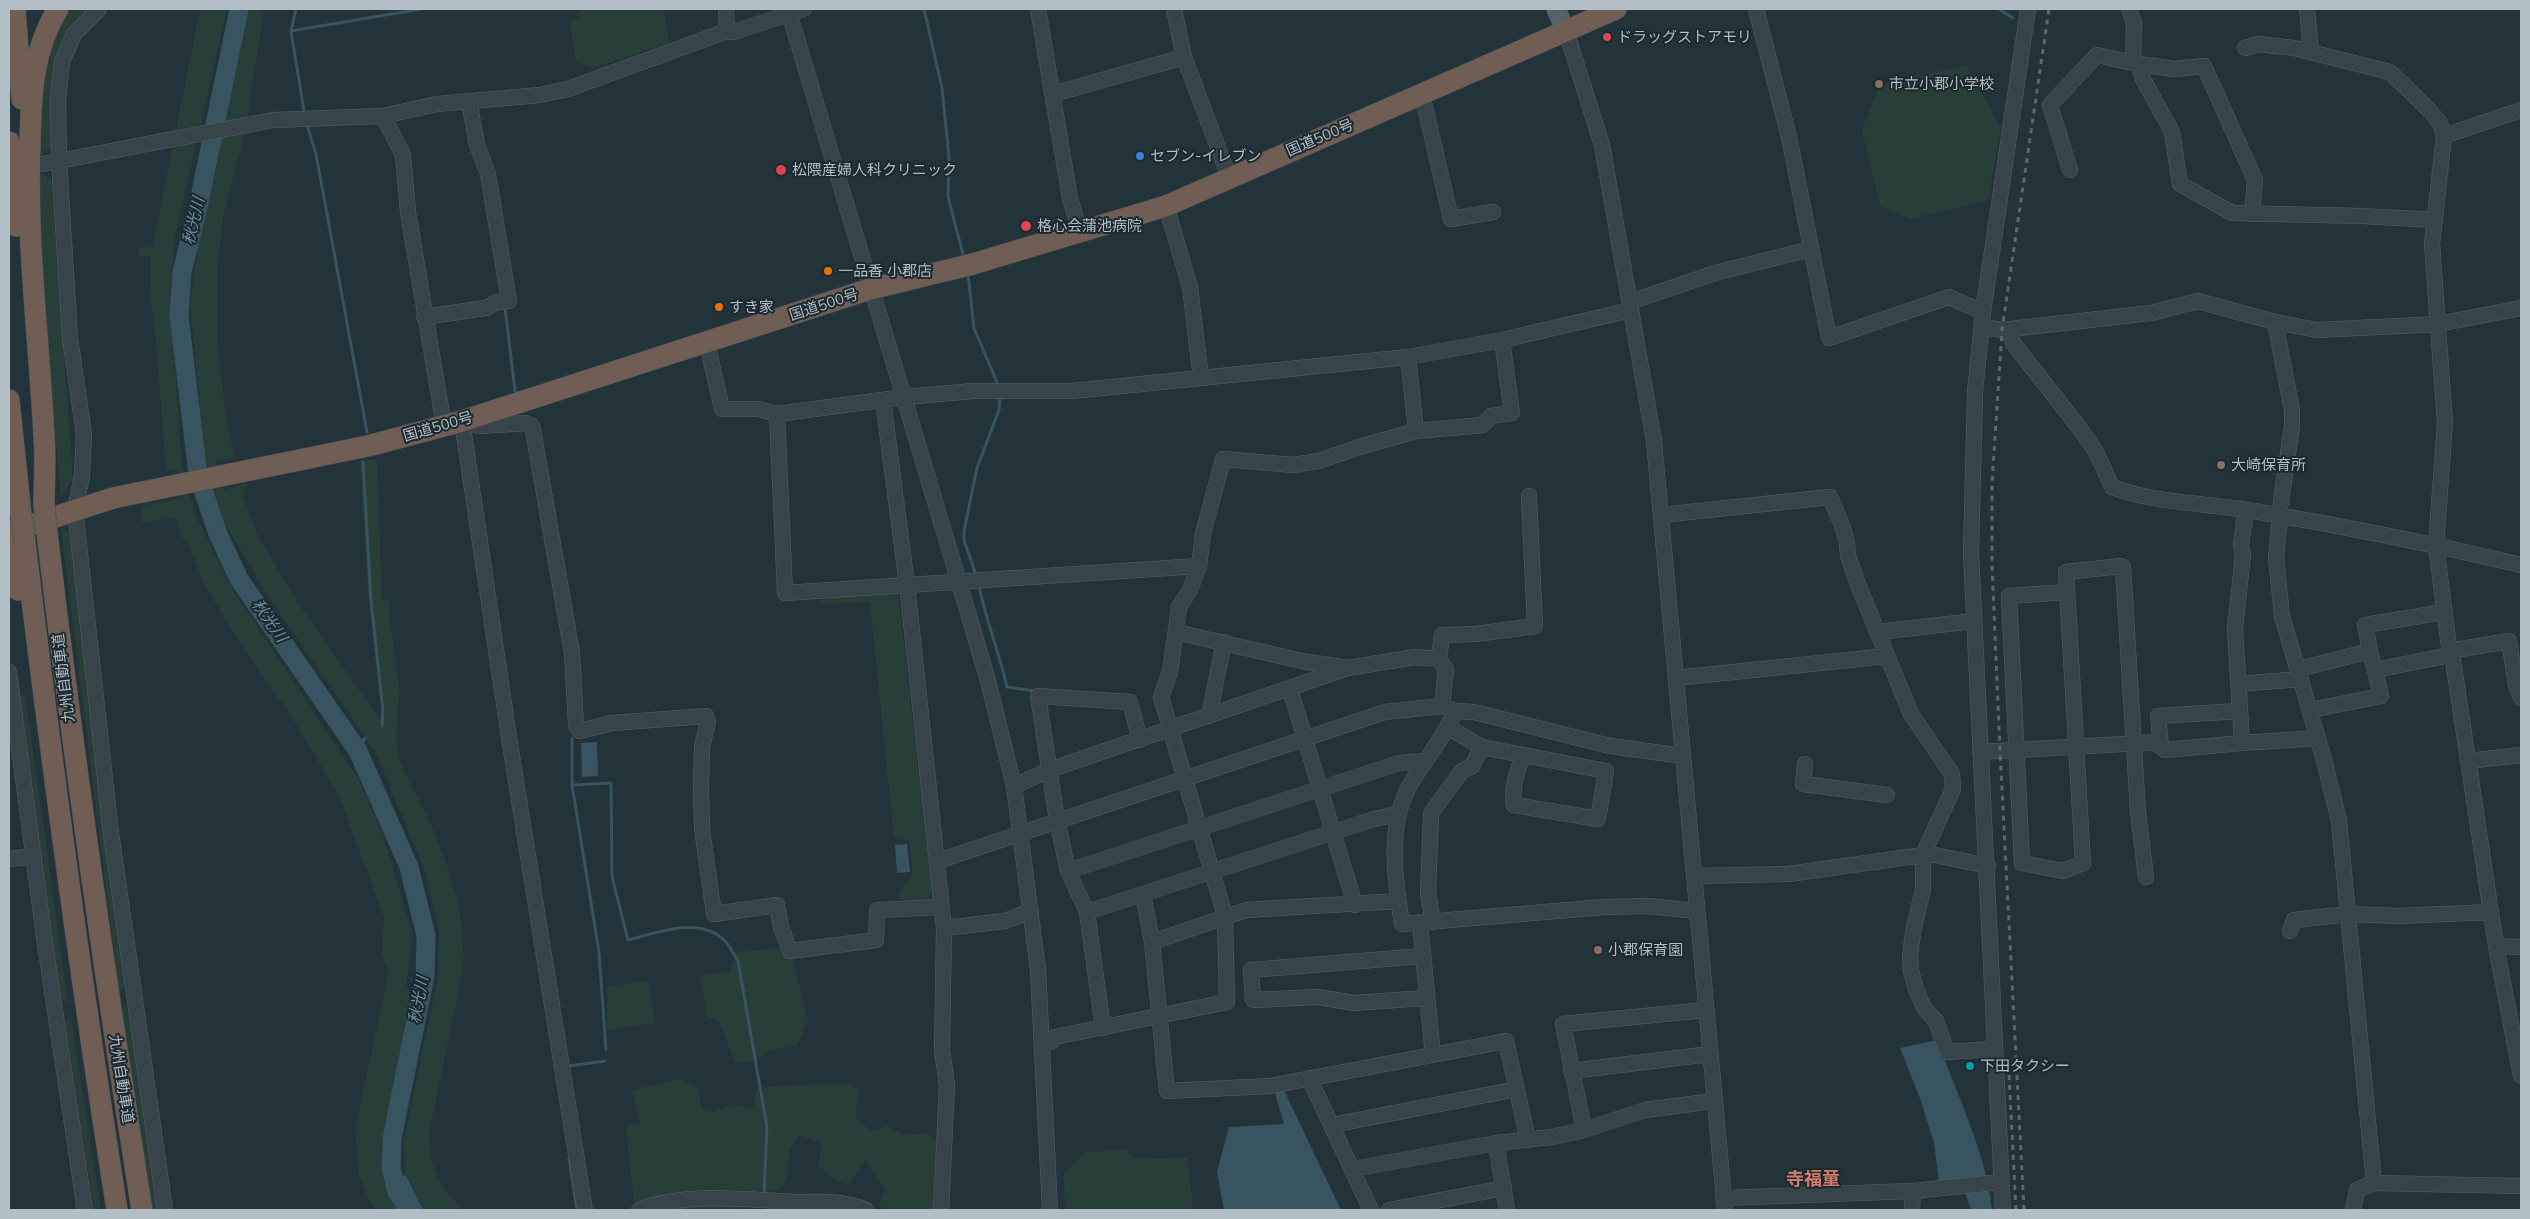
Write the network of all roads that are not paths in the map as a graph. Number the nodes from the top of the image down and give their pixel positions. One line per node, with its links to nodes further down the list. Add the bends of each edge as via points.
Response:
1 (15, 9): 32 (highway)
2 (58, 9): 32 (highway, via 44,35 35,70)
3 (99, 9): 28 (street, via 74,34 62,62 58,99)
4 (726, 9): 16 (street)
5 (804, 9): 14 (street)
6 (1038, 9): 21 (street)
7 (1174, 9): 19 (street)
8 (1556, 9): 15 (main road)
9 (1616, 9): 15 (highway, 国道500号)
10 (1756, 9): 38 (street, via 1789,136)
11 (2028, 9): 43 (street)
12 (2129, 9): 20 (street, via 2134,24)
13 (2307, 9): 18 (street)
14 (788, 11): 16 (street); 39 (street)
15 (1566, 31): 22 (highway, 国道500号); 40 (street, via 1602,145)
16 (727, 32): 23 (street, via 607,72 568,89 540,95)
17 (2245, 48): 18 (street, via 2258,44)
18 (2311, 52): 26 (street, via 2390,72 2430,111 2440,123)
19 (1184, 57): 21 (street); 31 (street)
20 (2136, 64): 30 (street, via 2097,55 2050,105); 35 (street, via 2172,132 2180,184 2232,214); 35 (street, via 2174,69 2204,66 2256,180)
21 (1053, 94): 37 (street, via 1070,198)
22 (1422, 94): 31 (highway, 国道500号); 34 (street, via 1451,219)
23 (469, 101): 25 (street, via 437,104); 42 (street, via 477,145 488,174 509,301 497,302 486,308)
24 (2521, 110): 26 (street)
25 (383, 116): 28 (street, via 287,119 234,126); 42 (street, via 403,155)
26 (2444, 136): 36 (street)
27 (9, 142): 58 (highway, 九州自動車道)
28 (58, 161): 29 (street); 59 (street, via 70,338 84,434 82,476)
29 (43, 164)
30 (2070, 170)
31 (1229, 177): 33 (highway, 国道500号)
32 (28, 182): 58 (highway, via 30,254 45,438)
33 (1166, 206): 37 (highway, 国道500号); 50 (street, via 1190,287)
34 (1493, 212)
35 (2252, 214): 36 (street)
36 (2434, 220): 45 (street, via 2432,244)
37 (1080, 232): 39 (highway, 国道500号, via 973,264)
38 (1811, 249): 40 (street, via 1715,273); 43 (street, via 1829,338 1949,297)
39 (870, 289): 48 (highway, 国道500号); 51 (street)
40 (1631, 306): 47 (street); 61 (street, via 1654,441)
41 (2521, 308): 45 (street)
42 (424, 317): 55 (street)
43 (1983, 319): 46 (street, via 1996,330); 71 (street, via 1972,453)
44 (2275, 322): 45 (street, via 2318,330); 46 (street, via 2198,301 2151,313); 62 (street, via 2292,410)
45 (2438, 324): 64 (street, via 2445,423)
46 (2009, 329): 60 (street, via 2013,343 2096,452 2112,487 2189,504)
47 (1502, 340): 49 (street); 56 (street, via 1512,413 1491,416 1482,425)
48 (707, 343): 54 (street, via 722,410 758,409); 55 (highway, 国道500号)
49 (1408, 357): 50 (street); 56 (street)
50 (1201, 378): 51 (street, via 1072,391)
51 (904, 397): 53 (street); 67 (street)
52 (9, 400): 63 (highway, 九州自動車道, bridge, via 21,515)
53 (883, 400): 54 (street); 68 (street)
54 (776, 414): 68 (street, via 785,593)
55 (453, 423): 59 (highway, 国道500号, via 368,446); 131 (street, via 480,426 526,423 532,426 572,653 576,725 580,732 612,723 706,716 708,722 702,746 702,829 714,914 777,904 790,951 876,940 877,910); 173 (street, via 510,744)
56 (1416, 432): 66 (street, via 1359,446 1318,461 1293,465 1223,459 1203,534)
57 (1529, 496): 78 (street, via 1535,626 1442,635)
58 (44, 505): 171 (highway, 九州自動車道, bridge, via 82,819)
59 (75, 509): 63 (highway, 国道500号); 172 (street, via 110,833)
60 (2246, 510): 62 (street); 84 (street, via 2240,545 2243,555 2235,629)
61 (1661, 515): 73 (street, via 1830,497 1848,543 1848,556 1859,587); 83 (street)
62 (2280, 516): 64 (street); 82 (street, via 2276,557 2282,616)
63 (13, 542): 170 (highway, 九州自動車道, via 52,765)
64 (2436, 545): 65 (street); 70 (street)
65 (2521, 565)
66 (1199, 566): 67 (street); 72 (street, via 1179,607)
67 (959, 582): 68 (street); 111 (street)
68 (907, 585): 122 (street)
69 (2067, 592): 98 (street, via 2068,570 2123,567); 100 (street); 101 (street, via 2009,596)
70 (2444, 612): 75 (street, via 2365,625); 76 (street)
71 (1974, 621): 73 (street); 102 (street)
72 (1176, 632): 74 (street); 92 (street, via 1170,672 1161,697)
73 (1878, 632): 77 (street)
74 (1224, 642): 79 (street, via 1302,661); 90 (street)
75 (2370, 651): 80 (street); 82 (street)
76 (2450, 653): 80 (street); 86 (street, via 2509,641); 107 (street)
77 (1887, 656): 83 (street); 119 (street, via 1911,714 1952,774 1953,789)
78 (1440, 659): 79 (street, via 1415,658); 87 (street, via 1446,669)
79 (1348, 668): 85 (street)
80 (2375, 670): 88 (street, via 2381,696)
81 (9, 672): 120 (street)
82 (2300, 674): 84 (street); 88 (street)
83 (1676, 678): 105 (street)
84 (2238, 684): 89 (street)
85 (1290, 688): 90 (street); 95 (street)
86 (2521, 698)
87 (1448, 708): 91 (street); 95 (street, via 1385,712); 105 (street, via 1610,746)
88 (2310, 710): 93 (street)
89 (2239, 711): 96 (street, via 2158,716); 97 (street)
90 (1209, 716): 92 (street)
91 (1448, 728): 99 (street); 106 (street)
92 (1169, 730): 94 (street); 110 (street)
93 (2318, 738): 97 (street); 136 (street, via 2339,821)
94 (1140, 740): 109 (street); 109 (street, via 1130,702 1038,696)
95 (1304, 740): 110 (street); 112 (street)
96 (2160, 742): 97 (street, via 2165,750); 98 (street)
97 (2242, 743)
98 (2133, 744): 100 (street); 127 (street)
99 (1482, 747): 104 (street); 138 (street, via 1472,766 1462,771 1431,813)
100 (2076, 748): 101 (street); 101 (street, via 2083,863 2063,871 2022,863)
101 (2016, 750): 102 (street)
102 (1980, 752): 123 (street)
103 (2521, 755): 107 (street)
104 (1523, 756): 104 (street, via 1606,770 1598,819 1514,805 1515,779)
105 (1683, 756): 126 (street)
106 (1425, 761): 112 (street, via 1399,763); 114 (street)
107 (2468, 761): 135 (street)
108 (1805, 764): 113 (street, via 1802,784)
109 (1049, 770): 111 (street); 115 (street)
110 (1185, 780): 115 (street); 116 (street)
111 (1014, 786): 118 (street)
112 (1319, 790): 116 (street); 117 (street)
113 (1887, 795)
114 (1398, 814): 117 (street); 129 (street, via 1395,848)
115 (1057, 820): 118 (street); 124 (street)
116 (1199, 827): 124 (street); 125 (street)
117 (1332, 832): 125 (street); 130 (street)
118 (1021, 833): 122 (street); 132 (street)
119 (1923, 854): 123 (street); 126 (street, via 1789,874); 150 (street, via 1923,890 1912,932 1910,957 1910,971 1916,990 1924,1008 1936,1021 1947,1052)
120 (34, 856): 121 (street); 169 (street)
121 (9, 859)
122 (938, 862): 131 (street)
123 (1988, 866): 150 (street)
124 (1068, 871): 134 (street)
125 (1212, 872): 128 (street); 137 (street)
126 (1694, 876): 133 (street)
127 (2146, 876)
128 (1143, 894): 134 (street); 141 (street)
129 (1398, 901): 130 (street); 138 (street, via 1402,924)
130 (1355, 905): 137 (street, via 1246,910)
131 (941, 907): 139 (street)
132 (1031, 911): 139 (street, via 1005,921); 149 (street)
133 (1697, 911): 138 (street, via 1648,906 1604,907); 146 (street)
134 (1087, 912): 148 (street)
135 (2491, 912): 136 (street, via 2398,916); 142 (street)
136 (2349, 914): 140 (street, via 2294,920); 164 (street)
137 (1224, 916): 141 (street); 147 (street, via 1227,1002)
138 (1426, 922): 144 (street)
139 (944, 928): 176 (street, via 942,1050 946,1085)
140 (2290, 931)
141 (1152, 942): 147 (street)
142 (2496, 946): 143 (street); 154 (street)
143 (2521, 947)
144 (1422, 956): 145 (street); 145 (street, via 1251,970 1253,1000 1318,997 1354,1003)
145 (1426, 998): 152 (street)
146 (1705, 1010): 151 (street); 153 (street, via 1563,1024)
147 (1161, 1016): 148 (street); 155 (street, via 1167,1092 1270,1086)
148 (1102, 1028): 149 (street, via 1055,1037)
149 (1043, 1044): 177 (street)
150 (1994, 1049): 163 (street)
151 (1710, 1054): 153 (street); 157 (street)
152 (1433, 1055): 155 (street); 156 (street, via 1507,1042)
153 (1571, 1071): 159 (street)
154 (2521, 1076)
155 (1309, 1078): 158 (street)
156 (1517, 1089): 158 (street); 160 (street)
157 (1714, 1101): 159 (street, via 1645,1110); 168 (street)
158 (1332, 1126): 162 (street)
159 (1584, 1130): 160 (street)
160 (1528, 1140): 161 (street)
161 (1496, 1143): 162 (street); 166 (street)
162 (1353, 1169): 178 (street)
163 (2001, 1182): 167 (street); 182 (street)
164 (2374, 1183): 165 (street); 183 (street, via 2357,1190)
165 (2521, 1186)
166 (1504, 1188): 179 (street); 180 (street)
167 (1913, 1191): 168 (street); 181 (street)
168 (1724, 1204)
169 (85, 1210)
170 (117, 1210)
171 (142, 1210)
172 (165, 1210)
173 (585, 1210)
174 (639, 1210): 175 (street, via 669,1202 705,1199 833,1203)
175 (866, 1210)
176 (941, 1210)
177 (1050, 1210)
178 (1371, 1210)
179 (1389, 1210)
180 (1507, 1210)
181 (1912, 1210)
182 (2003, 1210)
183 (2353, 1210)

